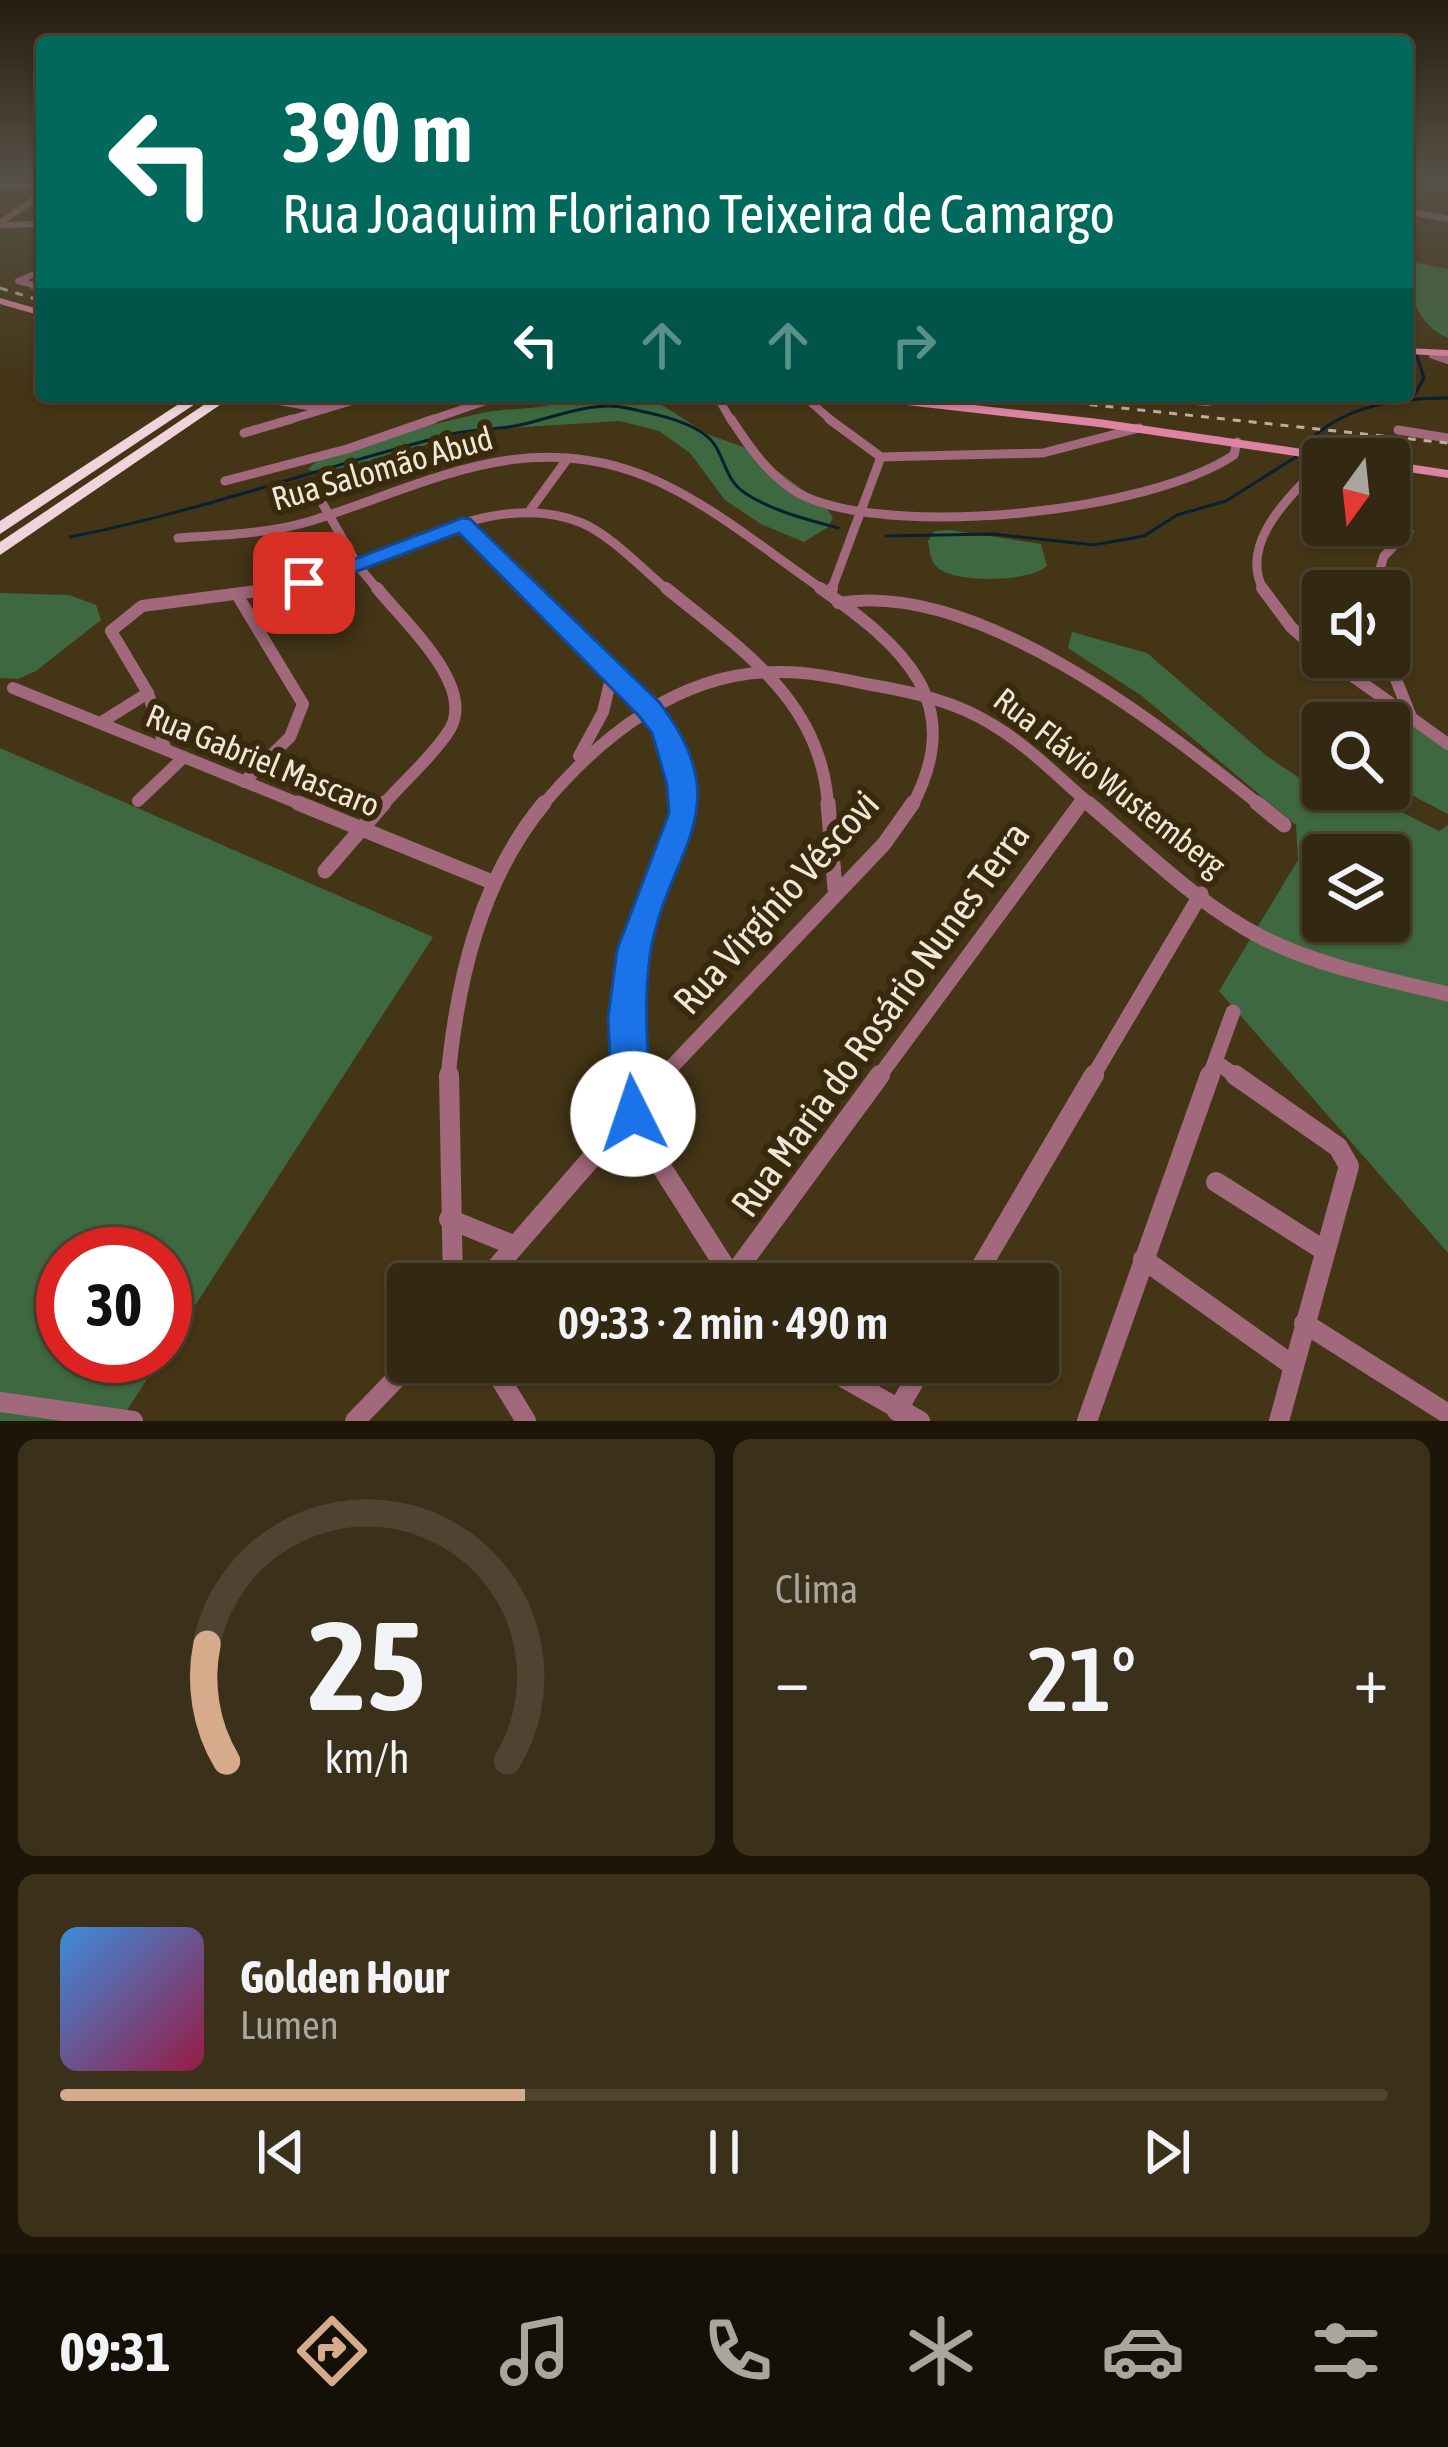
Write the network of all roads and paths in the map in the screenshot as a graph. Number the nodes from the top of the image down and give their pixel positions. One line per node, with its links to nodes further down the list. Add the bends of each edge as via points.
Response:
1 (36, 274): 2 (street, via 18,281)
2 (36, 286)
3 (0, 301): 4 (street)
4 (36, 311)
5 (1413, 352): 6 (street)
6 (1448, 357)
7 (191, 402): 37 (highway)
8 (217, 402): 39 (highway)
9 (285, 402): 17 (street)
10 (351, 402): 17 (street)
11 (483, 402): 30 (street)
12 (721, 402): 34 (street, via 803,497)
13 (811, 402): 16 (street)
14 (817, 402): 16 (street)
15 (915, 402): 18 (street)
16 (814, 405): 26 (street)
17 (330, 409): 21 (street)
18 (1099, 423): 19 (street); 23 (street)
19 (1139, 428): 23 (street); 24 (street)
20 (1398, 430): 22 (street)
21 (244, 434)
22 (1448, 437)
23 (1102, 440): 26 (street, via 1043,453)
24 (1238, 442): 25 (street); 34 (street, via 1220,466 1120,500 972,512)
25 (1302, 454)
26 (881, 457): 34 (street)
27 (568, 458): 33 (street); 35 (street, Rua Salomão Abud, via 467,464); 42 (street, Rua Salomão Abud, via 672,484)
28 (1410, 469): 29 (street)
29 (1448, 474)
30 (224, 481)
31 (312, 484): 35 (street)
32 (1302, 488): 43 (street, via 1265,527 1255,558 1258,589)
33 (531, 508): 36 (street); 44 (street, via 585,524)
34 (865, 509): 42 (street)
35 (328, 515): 38 (street, Rua Salomão Abud); 40 (street)
36 (462, 524): 40 (street); 45 (street)
37 (0, 529)
38 (178, 538)
39 (0, 550)
40 (358, 566): 41 (street); 62 (street, via 457,694 452,726)
41 (239, 598): 49 (street, via 152,604 125,616 111,631); 58 (street, via 303,714)
42 (834, 599): 50 (street, via 916,671); 61 (street, via 914,606 1070,664)
43 (1302, 638)
44 (770, 672): 50 (street, Rua Flávio Wustemberg); 51 (street, Rua Flávio Wustemberg); 65 (street, via 802,714 825,780)
45 (612, 674): 51 (street); 57 (street, via 603,712)
46 (1355, 678): 52 (street)
47 (1395, 678): 52 (street)
48 (14, 688): 53 (street, Rua Gabriel Mascaro)
49 (148, 693): 53 (street); 55 (street)
50 (930, 697): 59 (street, Rua Flávio Wustemberg, via 984,719); 65 (street, Rua Virgínio Véscovi, via 933,748 920,788 906,815)
51 (649, 709): 57 (street, Rua Flávio Wustemberg); 70 (street, via 665,731 684,813 634,950 626,1018)
52 (1411, 718): 54 (street)
53 (100, 723): 55 (street, Rua Gabriel Mascaro)
54 (1448, 744)
55 (165, 748): 56 (street, Rua Gabriel Mascaro)
56 (184, 757): 58 (street, Rua Gabriel Mascaro); 60 (street)
57 (576, 762): 64 (street, Rua Flávio Wustemberg)
58 (244, 782): 62 (street, Rua Gabriel Mascaro)
59 (1083, 800): 66 (street, Rua Flávio Wustemberg); 79 (street, Rua Maria do Rosário Nunes Terra)
60 (138, 801)
61 (1283, 825)
62 (360, 830): 63 (street); 64 (street, Rua Gabriel Mascaro)
63 (325, 871)
64 (492, 882): 72 (street, Rua Flávio Wustemberg, via 451,1040)
65 (835, 889): 70 (street, Rua Virgínio Véscovi)
66 (1201, 894): 67 (street, Rua Flávio Wustemberg, via 1297,952); 80 (street)
67 (1448, 994)
68 (1233, 1012): 69 (street)
69 (1217, 1063): 74 (street, via 1346,1157); 75 (street)
70 (633, 1114): 73 (street, Rua Virgínio Véscovi); 78 (street)
71 (1216, 1182): 74 (street)
72 (449, 1219): 73 (street); 76 (street, Rua Flávio Wustemberg)
73 (513, 1245): 77 (street, Rua Virgínio Véscovi)
74 (1325, 1251): 81 (street)
75 (1143, 1259): 82 (street); 94 (street)
76 (452, 1263)
77 (499, 1263)
78 (722, 1263)
79 (746, 1263)
80 (983, 1263)
81 (1304, 1323): 82 (street); 89 (street)
82 (1292, 1365): 95 (street)
83 (392, 1383): 91 (street)
84 (503, 1383): 92 (street)
85 (851, 1383): 88 (street)
86 (913, 1383): 88 (street)
87 (0, 1402): 90 (street)
88 (897, 1411): 93 (street)
89 (1448, 1414)
90 (133, 1421)
91 (355, 1421)
92 (526, 1421)
93 (920, 1421)
94 (1087, 1421)
95 (1279, 1421)

